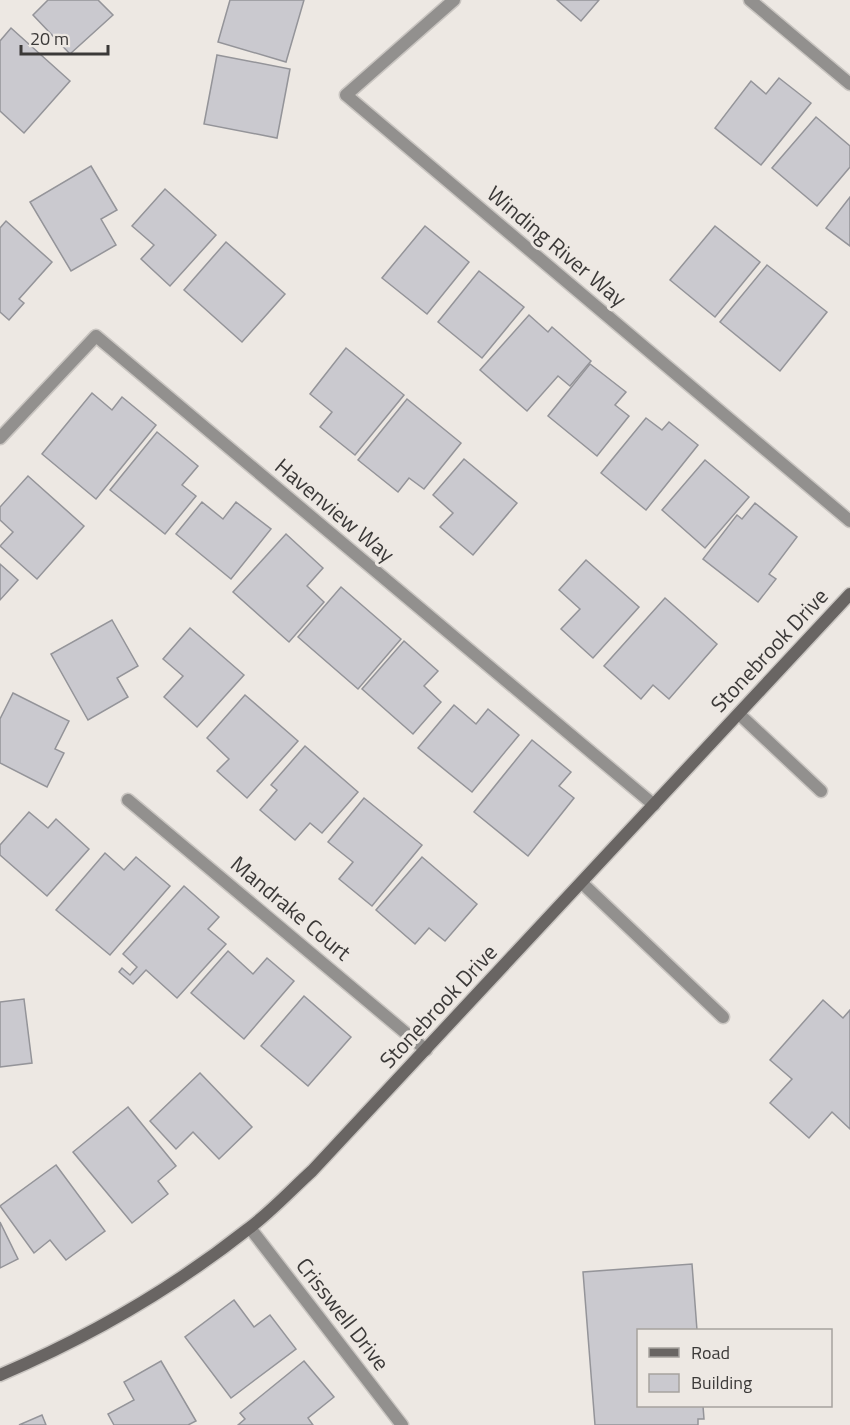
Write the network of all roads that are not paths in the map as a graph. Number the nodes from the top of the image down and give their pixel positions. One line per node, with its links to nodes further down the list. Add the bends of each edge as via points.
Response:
1 (454, 0): 5 (street, Winding River Way, via 346,96)
2 (750, 0): 3 (street)
3 (850, 84)
4 (0, 438): 10 (street, Havenview Way, via 96,336)
5 (850, 521)
6 (850, 594): 7 (street, Stonebrook Drive)
7 (739, 714): 8 (street); 10 (street, Stonebrook Drive)
8 (821, 791)
9 (128, 800): 13 (street, Mandrake Court)
10 (654, 805): 11 (street, Stonebrook Drive)
11 (582, 883): 12 (street); 13 (street, Stonebrook Drive)
12 (723, 1017)
13 (426, 1050): 14 (street, Stonebrook Drive, via 312,1171)
14 (250, 1228): 15 (street, Stonebrook Drive, via 187,1275 118,1318); 16 (street, Crisswell Drive)
15 (0, 1375)
16 (402, 1425)

